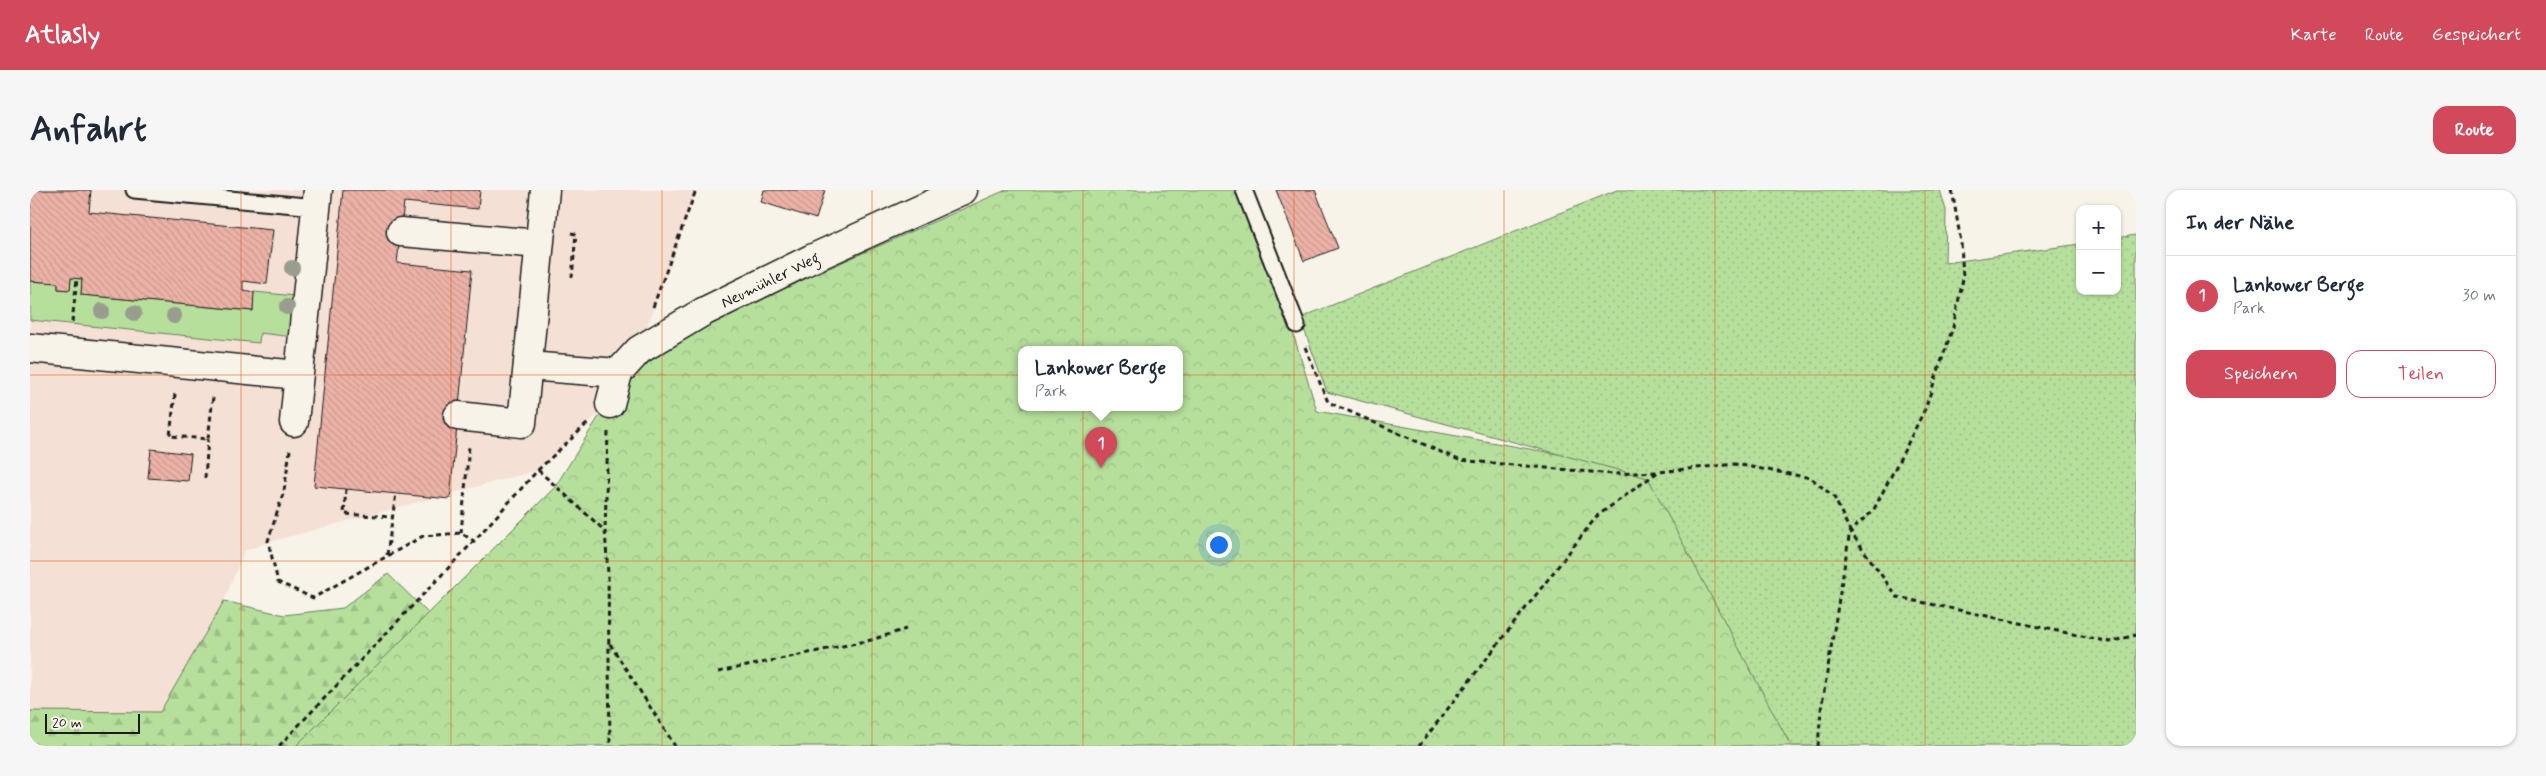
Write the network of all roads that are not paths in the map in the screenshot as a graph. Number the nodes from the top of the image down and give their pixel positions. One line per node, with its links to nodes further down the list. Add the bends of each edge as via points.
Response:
1 (134, 190): 5 (lane)
2 (545, 190): 7 (street)
3 (1244, 190): 8 (lane)
4 (947, 193): 11 (street, Neumühler Weg, via 728,300 639,350)
5 (317, 199): 12 (street)
6 (401, 232): 7 (street)
7 (539, 244): 10 (street)
8 (1297, 326)
9 (30, 348): 12 (street)
10 (528, 366): 11 (street); 14 (street, via 522,423)
11 (618, 373): 13 (street, Neumühler Weg)
12 (298, 375): 15 (street)
13 (610, 404)
14 (465, 417)
15 (294, 422)

